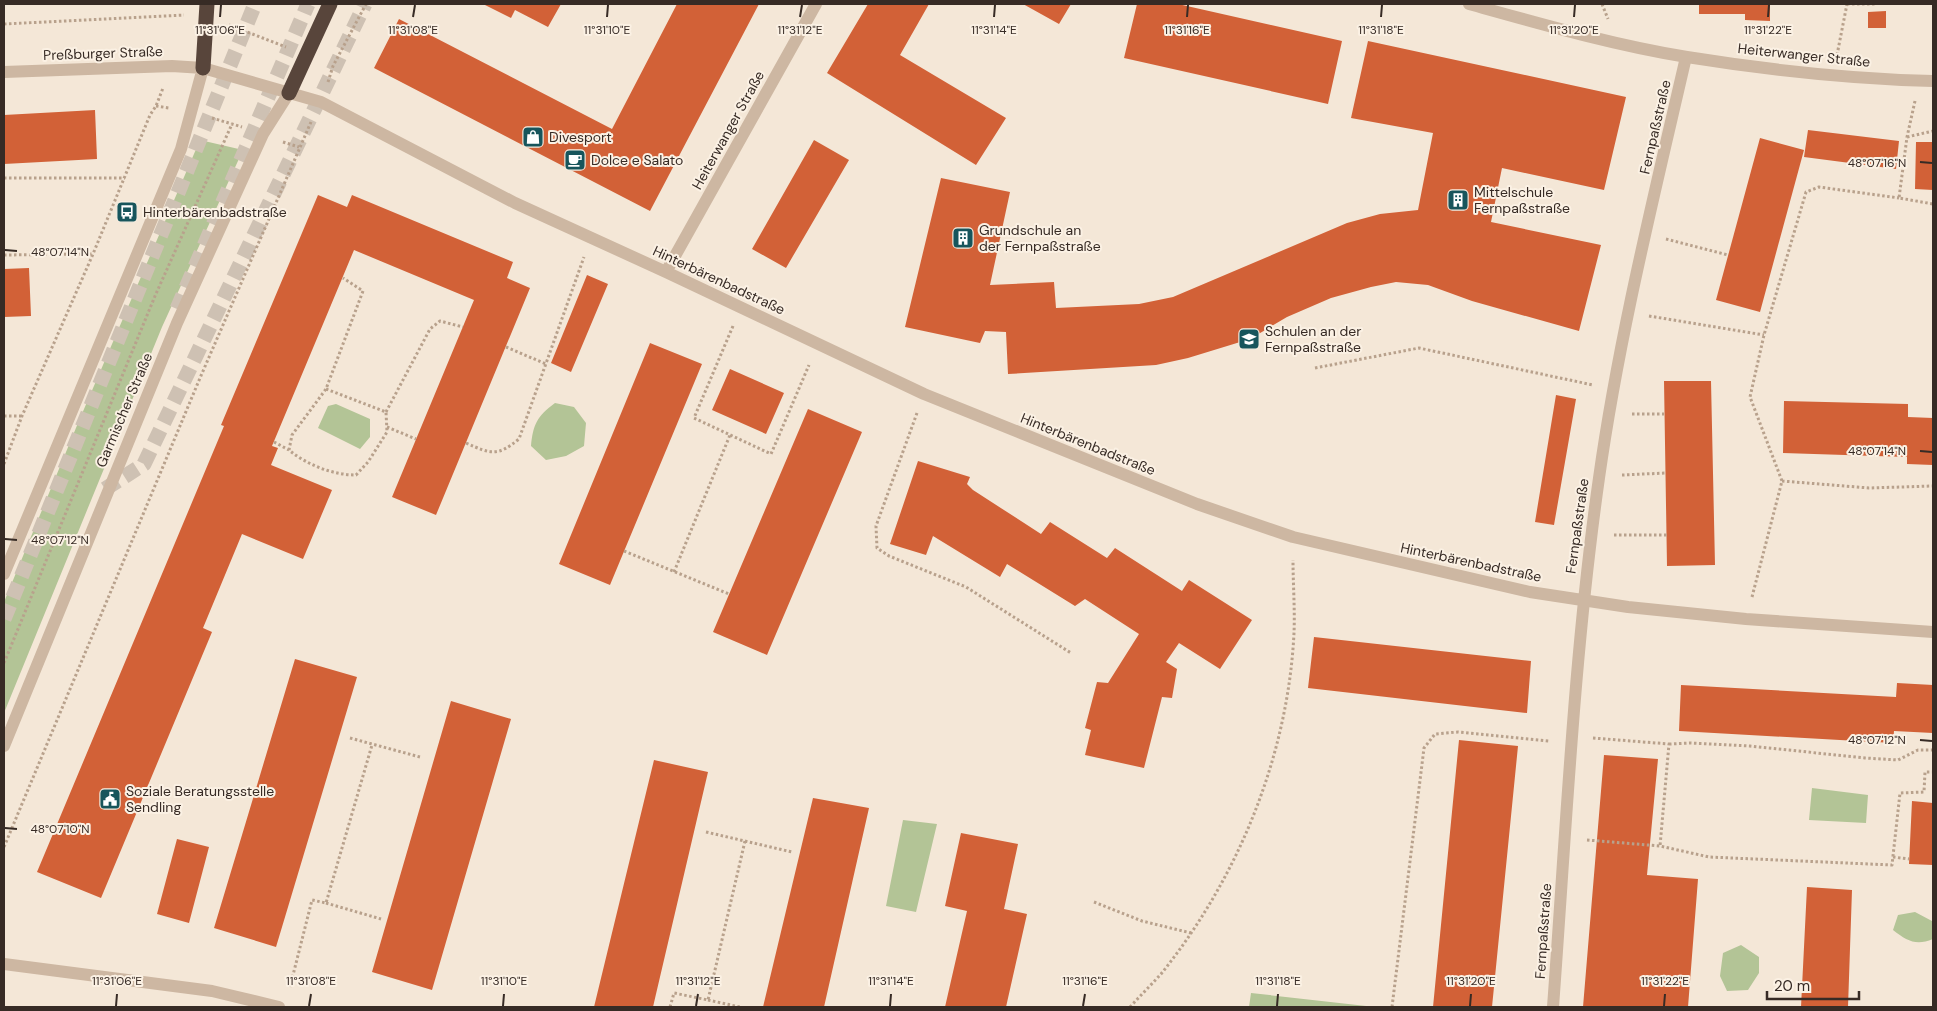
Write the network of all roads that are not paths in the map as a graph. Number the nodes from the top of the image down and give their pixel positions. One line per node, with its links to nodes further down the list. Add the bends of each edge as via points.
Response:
1 (330, 4): 9 (highway)
2 (816, 4): 10 (street, Heiterwanger Straße)
3 (1469, 4): 5 (street, Heiterwanger Straße, via 1573,33)
4 (206, 11): 6 (highway)
5 (1686, 57): 8 (street, Heiterwanger Straße, via 1832,76); 12 (street, Fernpaßstraße, via 1609,414)
6 (203, 68): 7 (street, Preßburger Straße, via 172,66); 9 (street, Preßburger Straße); 11 (street, via 181,148)
7 (4, 72)
8 (1933, 81)
9 (289, 93): 10 (street, Hinterbärenbadstraße, via 321,102 515,203); 14 (street, Garmischer Straße, via 263,134 174,330)
10 (666, 272): 12 (street, Hinterbärenbadstraße, via 924,394 1196,504 1293,537 1530,592)
11 (4, 574)
12 (1583, 600): 13 (street, Hinterbärenbadstraße, via 1746,619); 17 (street, Fernpaßstraße)
13 (1933, 632)
14 (4, 746)
15 (4, 964): 16 (street, via 212,991)
16 (279, 1007)
17 (1553, 1007)

